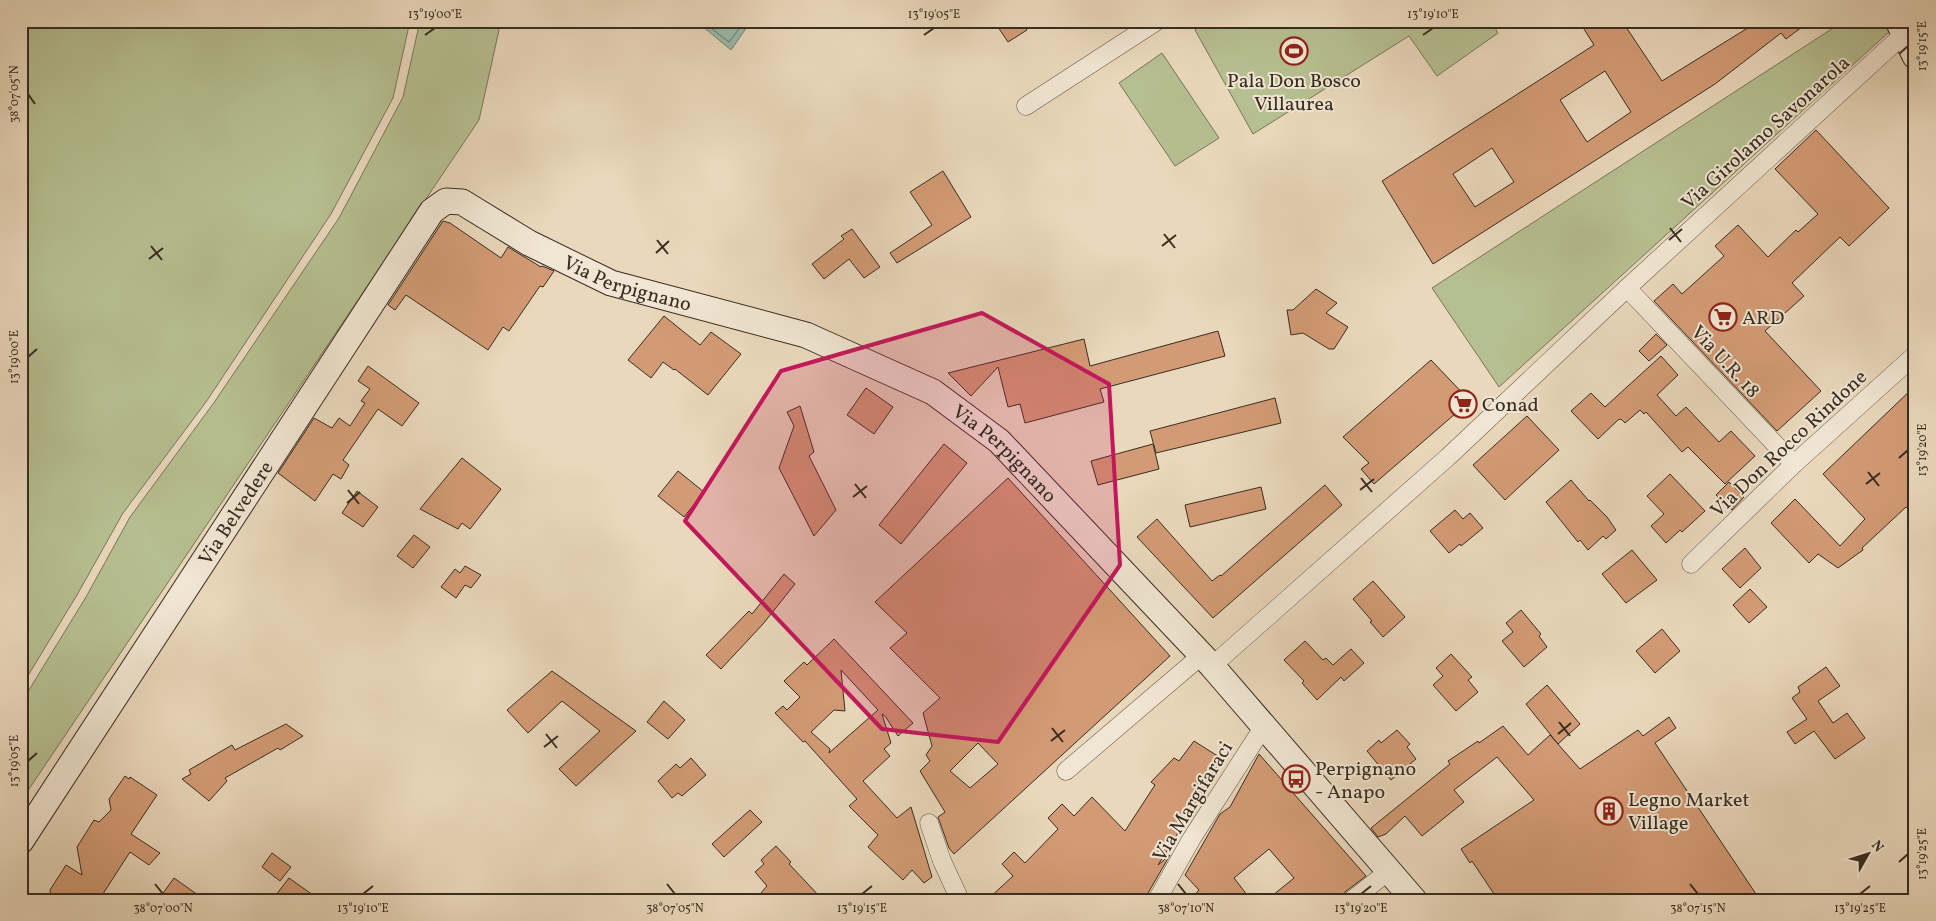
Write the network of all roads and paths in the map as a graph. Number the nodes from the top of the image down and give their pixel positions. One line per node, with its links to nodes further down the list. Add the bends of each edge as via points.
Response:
1 (1157, 21): 3 (street)
2 (1906, 37): 5 (street, Via Girolamo Savonarola)
3 (1026, 106)
4 (462, 202): 9 (street, Via Perpignano, via 529,243 611,282 806,335 932,392 999,441); 13 (street, Via Belvedere, via 446,201 432,211)
5 (1627, 288): 7 (street, Via U.R. 18); 9 (street, Via Girolamo Savonarola, via 1448,457)
6 (1915, 355): 7 (street, Via Don Rocco Rindone)
7 (1794, 464): 8 (street, Via Don Rocco Rindone)
8 (1691, 564)
9 (1207, 661): 10 (street, Via Perpignano); 11 (street, Via Girolamo Savonarola)
10 (1264, 726): 14 (street, Via Perpignano); 16 (street, Via Margifaraci, via 1192,838)
11 (1066, 771)
12 (929, 823): 15 (street)
13 (21, 840)
14 (1390, 870): 17 (street); 18 (street, Via Perpignano)
15 (960, 900)
16 (1157, 900)
17 (1352, 900)
18 (1414, 900)

